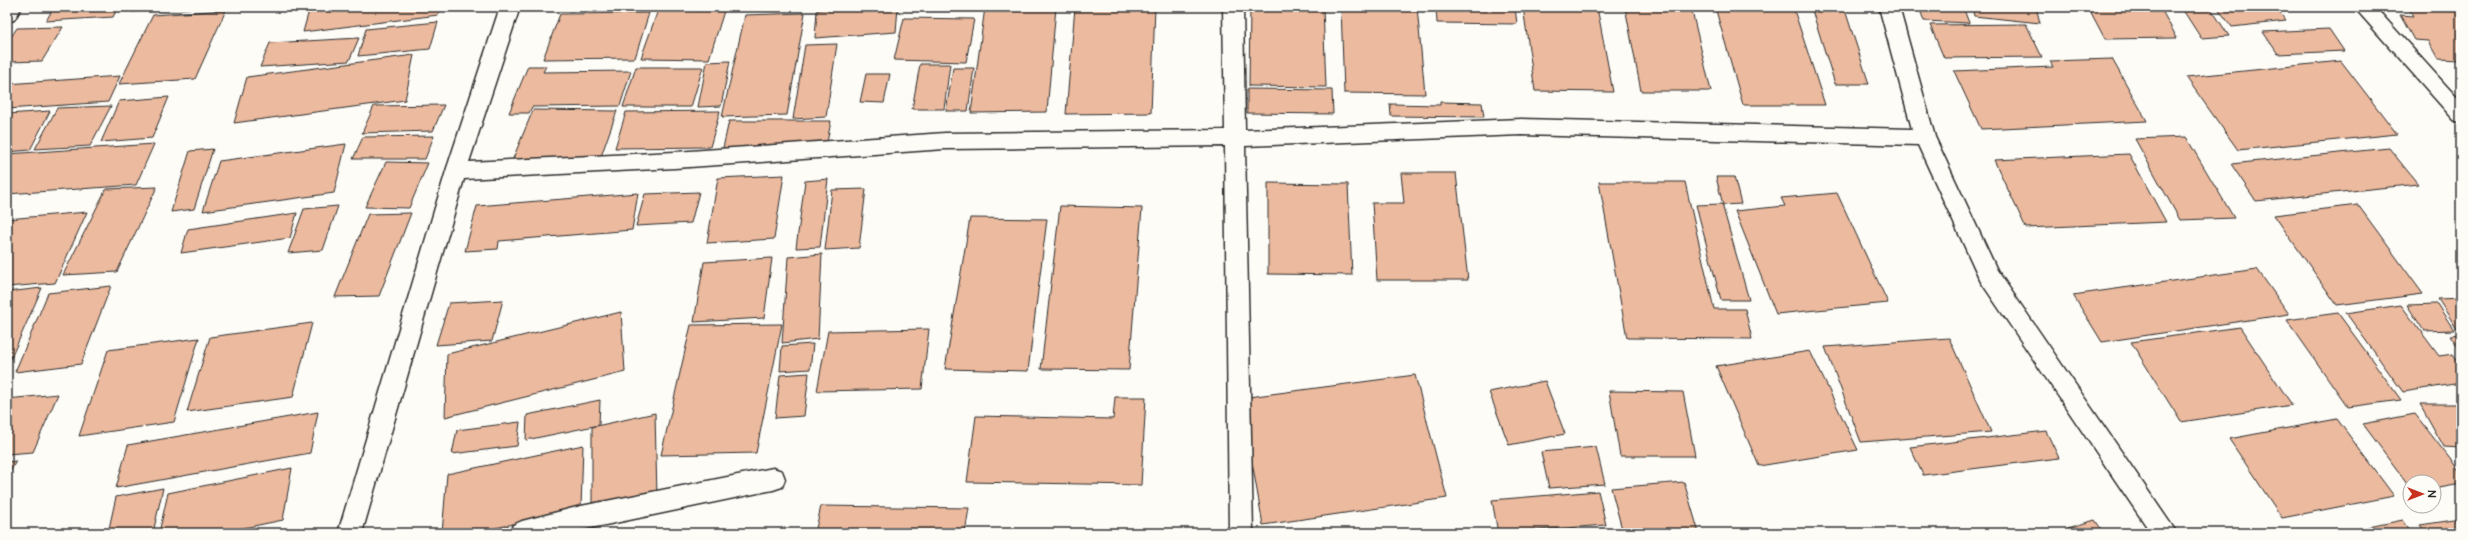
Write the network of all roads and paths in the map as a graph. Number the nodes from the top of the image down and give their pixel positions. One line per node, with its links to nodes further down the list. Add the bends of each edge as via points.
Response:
1 (12, 7): 6 (street)
2 (510, 7): 10 (street)
3 (1233, 7): 9 (street)
4 (1889, 7): 8 (street)
5 (2364, 7): 7 (street)
6 (7, 16)
7 (2461, 115)
8 (1925, 137): 9 (street, via 1521,127); 15 (street, via 1989,276)
9 (1234, 138): 10 (street, via 945,141 675,160); 14 (street)
10 (456, 171): 12 (street)
11 (774, 478): 13 (street, via 581,518)
12 (350, 533)
13 (522, 533)
14 (1241, 533)
15 (2165, 533)

